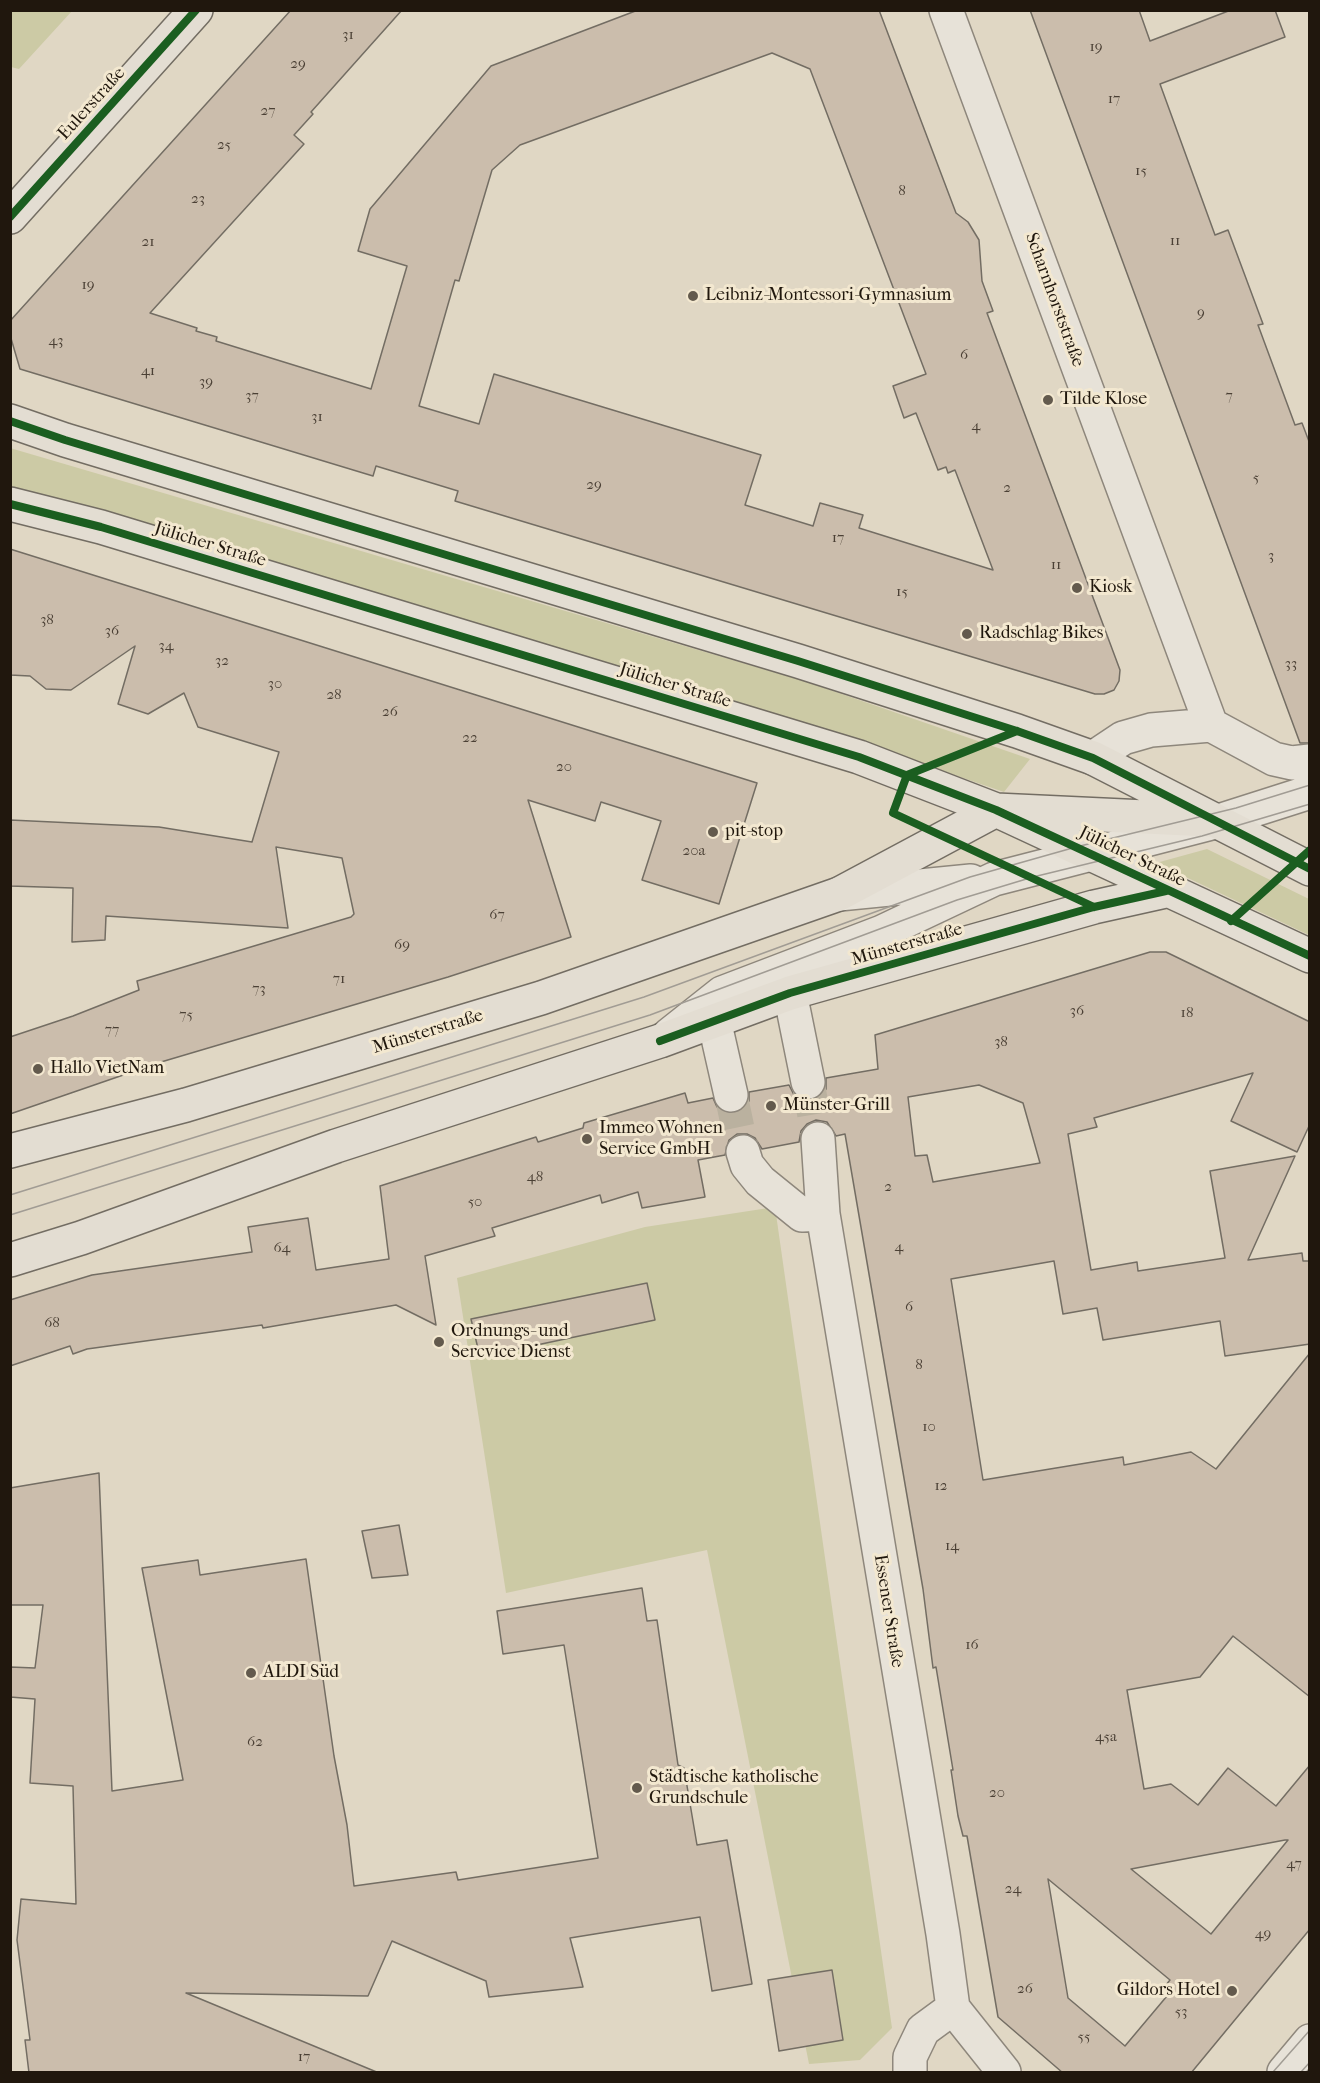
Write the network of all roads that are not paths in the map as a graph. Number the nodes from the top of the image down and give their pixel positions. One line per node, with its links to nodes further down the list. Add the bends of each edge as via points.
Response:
1 (196, 10): 3 (main road, Eulerstraße)
2 (946, 10): 6 (street, Scharnhorststraße)
3 (10, 217)
4 (10, 421): 7 (main road, via 798,661)
5 (10, 504): 10 (main road, Jülicher Straße, via 101,527 859,757)
6 (1211, 725): 7 (street, via 1152,730 1123,738); 8 (street, via 1274,759)
7 (1093, 758): 11 (main road)
8 (1310, 761)
9 (1310, 792): 11 (street, Münsterstraße)
10 (996, 810): 11 (main road, Münsterstraße); 12 (main road, Jülicher Straße); 16 (main road, Münsterstraße)
11 (1219, 821): 12 (street, Münsterstraße); 13 (main road)
12 (1090, 853): 14 (street, Münsterstraße); 15 (main road, Jülicher Straße)
13 (1310, 868)
14 (994, 879): 16 (street, Münsterstraße); 20 (street, Münsterstraße, via 882,932 722,993)
15 (1166, 891): 17 (main road, Jülicher Straße); 18 (main road, Münsterstraße, via 1086,909)
16 (839, 894): 24 (main road, Münsterstraße, via 541,998 186,1105)
17 (1310, 956)
18 (790, 993): 19 (main road, Münsterstraße); 21 (street)
19 (714, 1020): 20 (main road, Münsterstraße); 22 (street)
20 (660, 1041): 27 (main road, Münsterstraße, via 336,1146)
21 (808, 1082)
22 (731, 1095)
23 (818, 1139): 26 (street, Essener Straße)
24 (10, 1151)
25 (743, 1152): 26 (street, via 747,1165 760,1181 802,1215)
26 (823, 1214): 28 (street, Essener Straße)
27 (10, 1260)
28 (952, 2008): 30 (street, via 923,2031 910,2057); 31 (street)
29 (1310, 2042): 32 (street)
30 (910, 2073)
31 (1004, 2073)
32 (1284, 2073)

